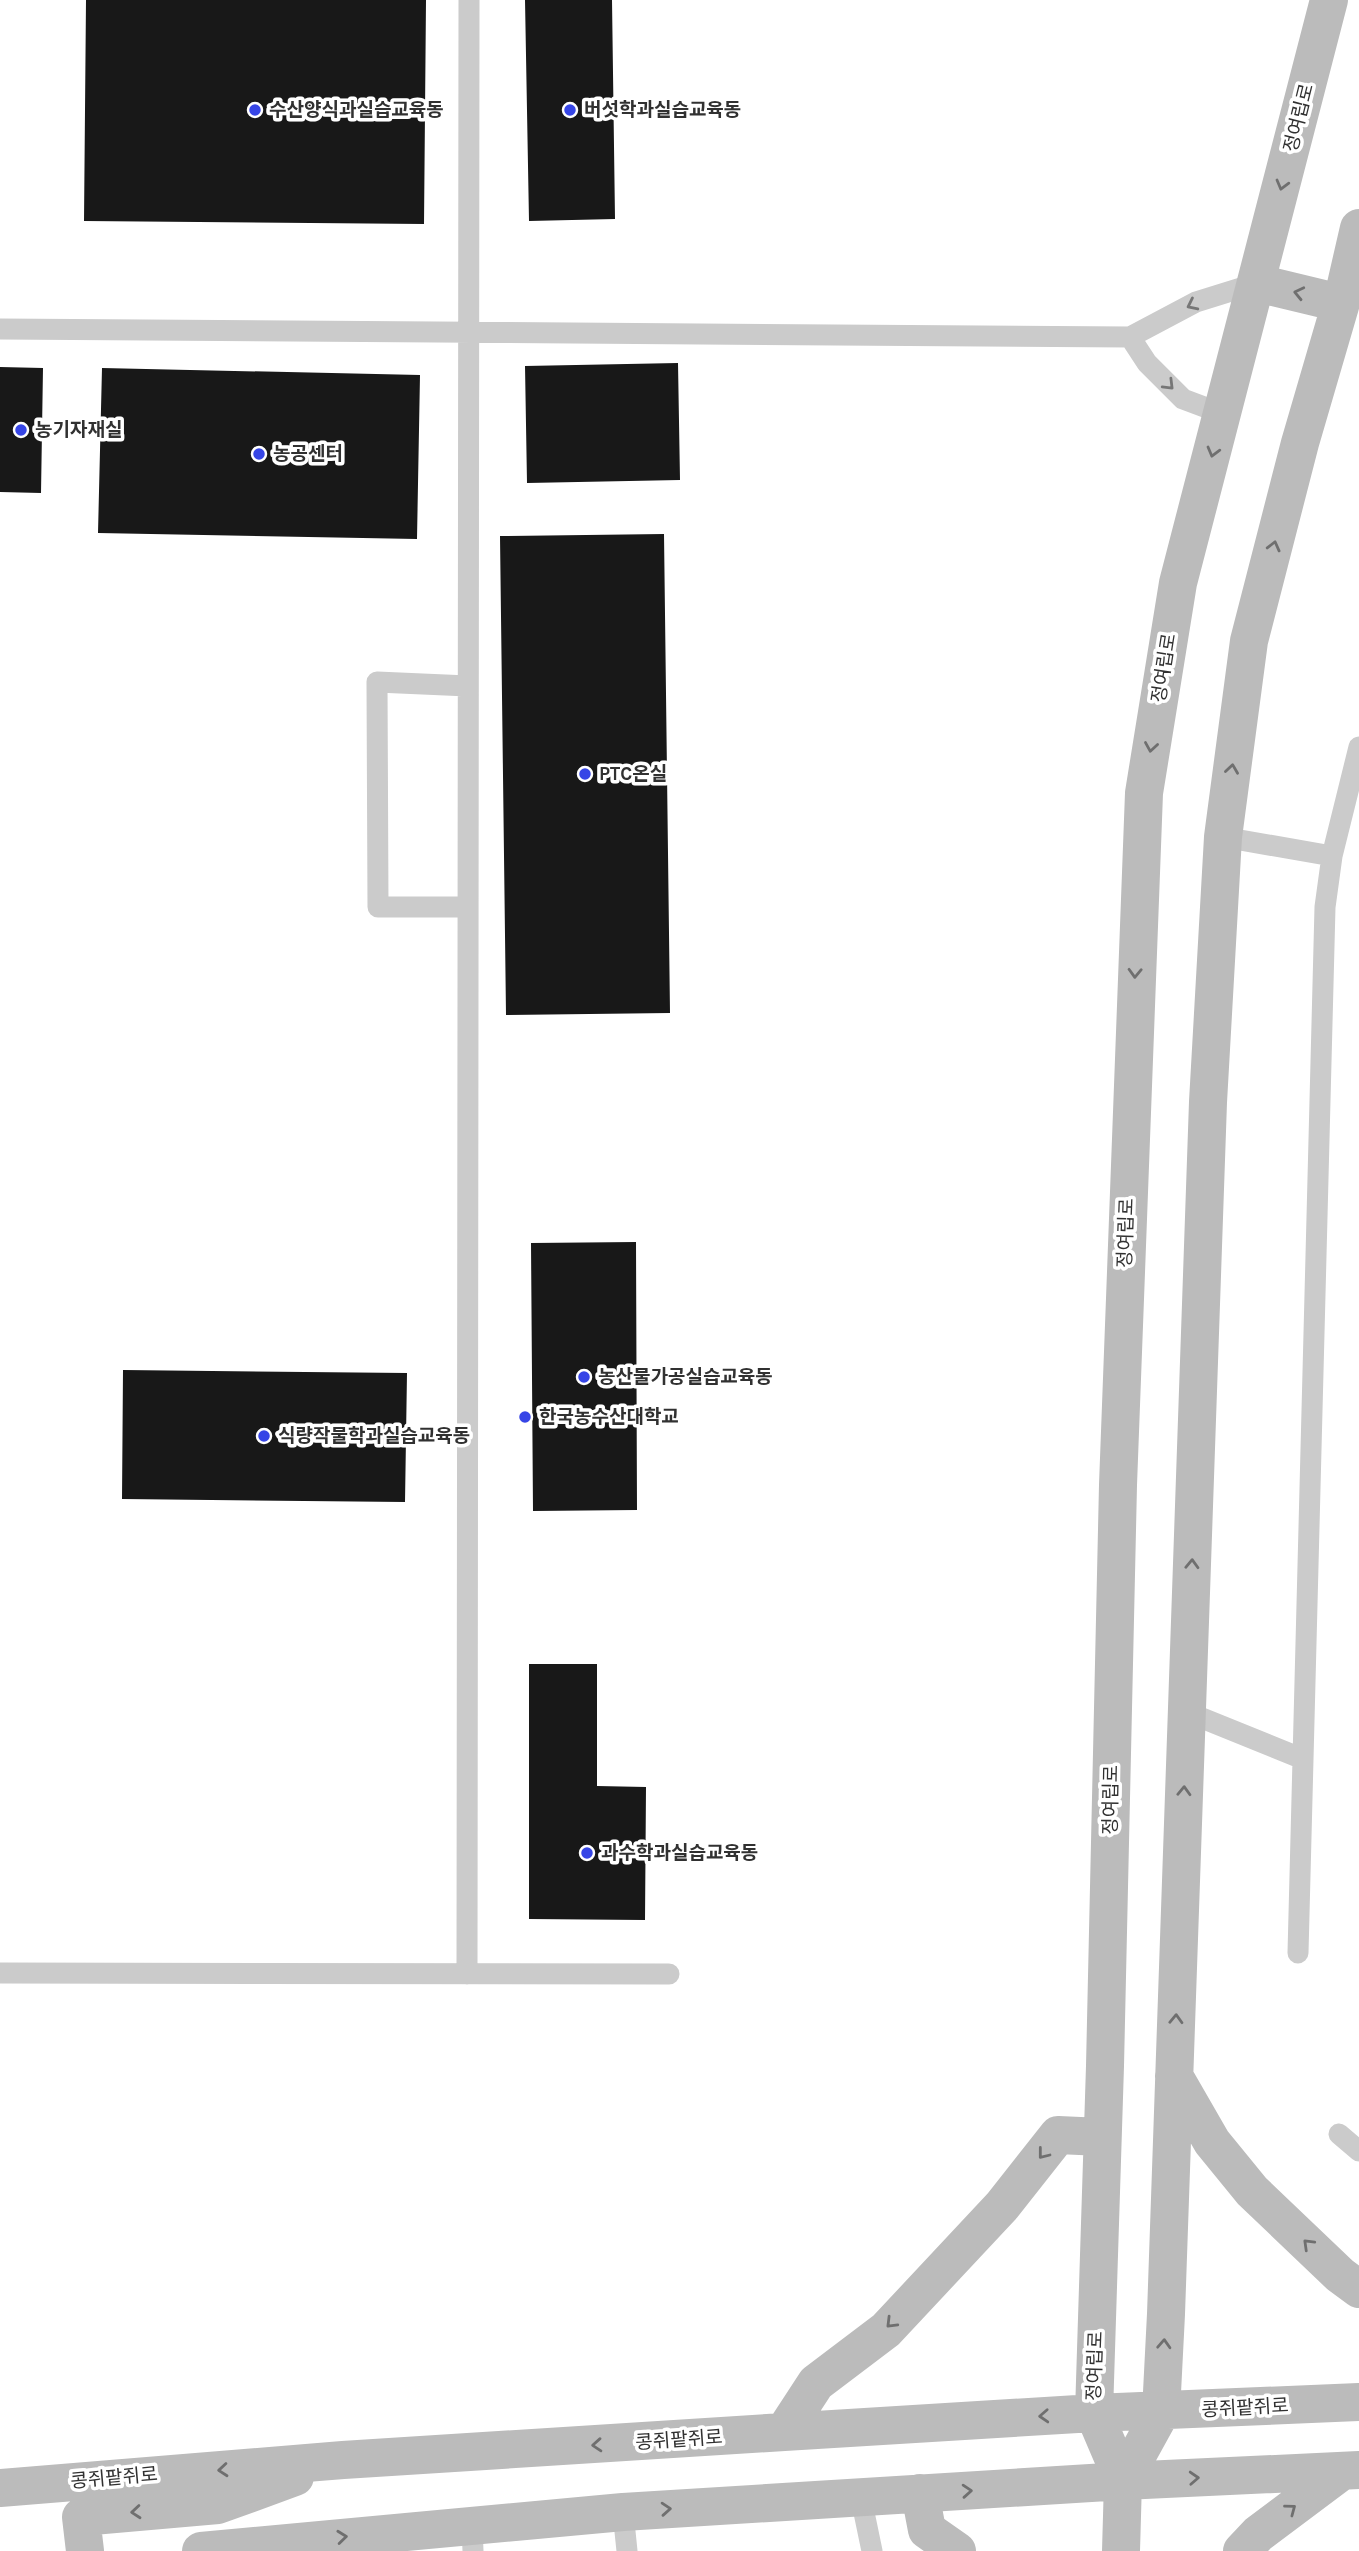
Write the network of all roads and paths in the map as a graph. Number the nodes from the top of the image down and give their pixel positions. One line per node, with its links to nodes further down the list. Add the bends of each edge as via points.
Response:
1 (469, 0): 7 (lane)
2 (1329, 0): 4 (street, 정여립로, one-way to 4)
3 (1359, 229): 5 (street, 정여립로)
4 (1257, 283): 5 (street, one-way to 4); 8 (lane, one-way to 8, via 1196,302); 9 (street, 정여립로)
5 (1340, 303): 12 (street, 정여립로, one-way to 5, via 1249,641)
6 (0, 329): 7 (lane)
7 (469, 332): 8 (lane); 10 (lane)
8 (1130, 337): 9 (lane, one-way to 9, via 1147,363 1183,399)
9 (1223, 414): 23 (street, 정여립로, one-way to 23, via 1178,583 1144,793 1118,1485)
10 (468, 686): 14 (lane); 14 (lane, via 377,682 378,907)
11 (1359, 747): 13 (lane)
12 (1223, 837): 13 (lane); 15 (street, 정여립로, one-way to 12, via 1208,1102)
13 (1332, 856): 16 (lane, via 1325,907)
14 (468, 907): 19 (lane)
15 (1187, 1712): 16 (lane); 21 (street, 정여립로, one-way to 15)
16 (1303, 1759): 17 (lane)
17 (1298, 1953)
18 (0, 1973): 19 (lane)
19 (467, 1974): 20 (lane)
20 (669, 1974)
21 (1174, 2076): 25 (street, one-way to 21, via 1252,2191 1212,2142); 27 (street, 정여립로, one-way to 21)
22 (1339, 2134): 24 (lane)
23 (1102, 2137): 28 (street, 정여립로); 29 (street, one-way to 29, via 1058,2135 1002,2207 886,2330 816,2383)
24 (1359, 2151)
25 (1359, 2289)
26 (1359, 2402): 27 (street, 콩쥐팥쥐로)
27 (1161, 2412): 28 (street, 콩쥐팥쥐로); 32 (street, 정여립로)
28 (1094, 2413): 29 (street, 콩쥐팥쥐로, one-way to 29); 32 (street, 정여립로)
29 (784, 2432): 30 (street, 콩쥐팥쥐로, one-way to 30)
30 (342, 2460): 33 (street, 콩쥐팥쥐로, one-way to 33); 38 (street, one-way to 38, via 218,2505 81,2517)
31 (1350, 2471): 32 (street, one-way to 31); 44 (street, one-way to 31, via 1258,2534)
32 (1124, 2481): 34 (street, one-way to 32); 43 (street, 정여립로)
33 (0, 2488)
34 (920, 2493): 35 (street); 42 (street, via 927,2530)
35 (861, 2498): 36 (street, one-way to 35); 41 (lane)
36 (623, 2512): 37 (street); 40 (lane)
37 (473, 2538): 39 (street, one-way to 37)
38 (85, 2551)
39 (201, 2551)
40 (627, 2551)
41 (872, 2551)
42 (957, 2551)
43 (1121, 2551)
44 (1242, 2551)

